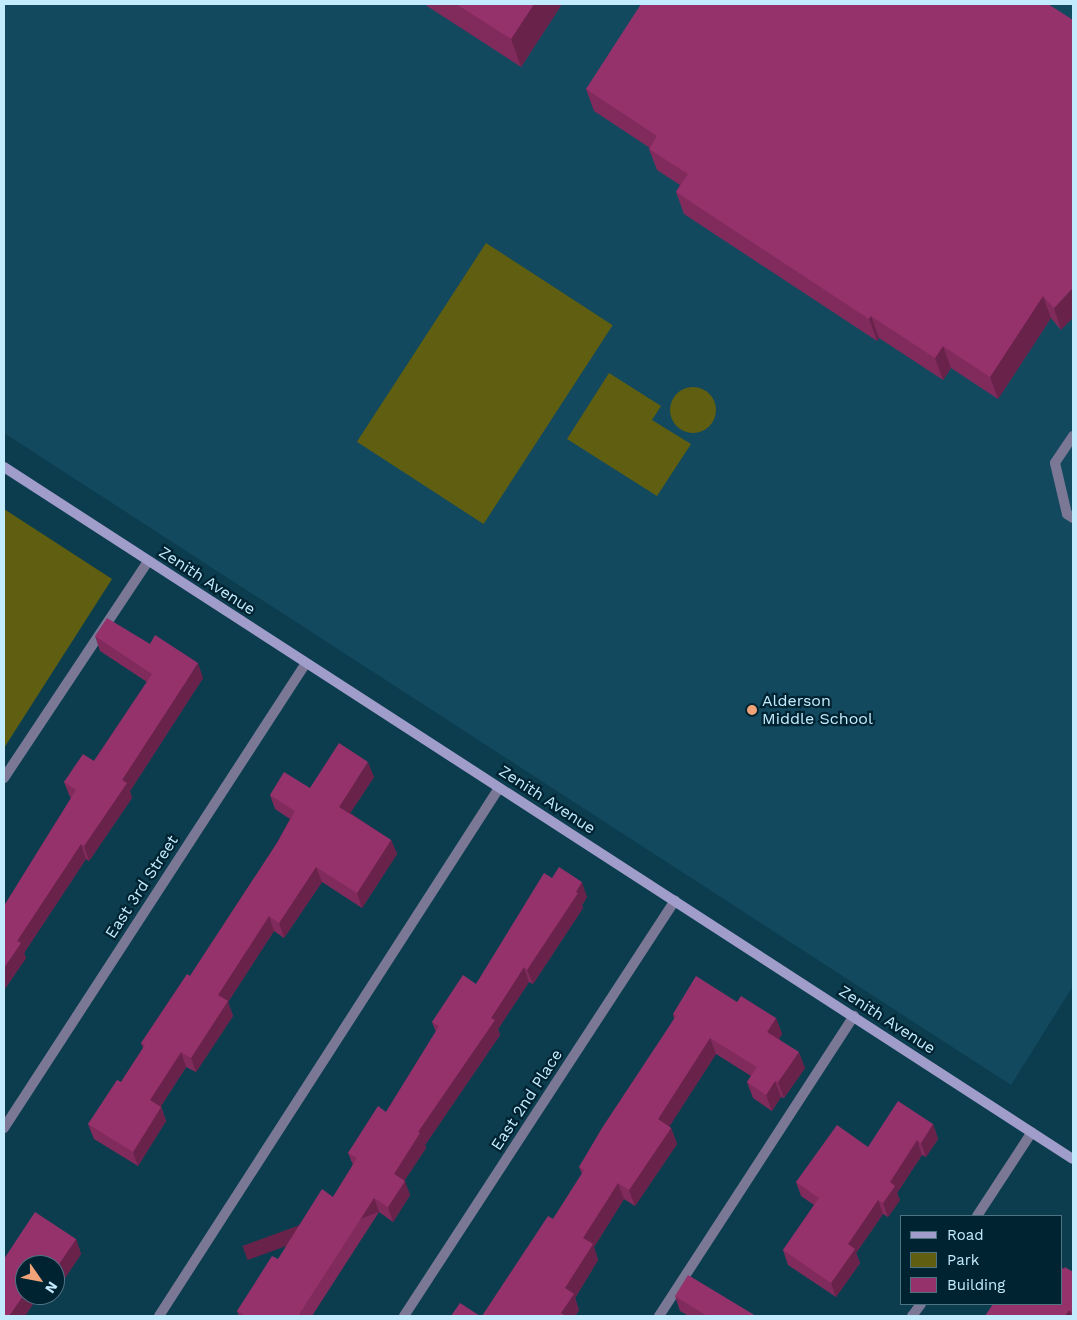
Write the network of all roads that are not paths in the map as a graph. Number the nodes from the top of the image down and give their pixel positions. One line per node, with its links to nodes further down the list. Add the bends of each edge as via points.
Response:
1 (1073, 436): 3 (street, via 1056,463 1067,514)
2 (4, 467): 4 (street, Zenith Avenue)
3 (1073, 518)
4 (148, 560): 5 (street, Zenith Avenue); 6 (street)
5 (306, 663): 7 (street, Zenith Avenue); 10 (street, East 3rd Street)
6 (4, 778)
7 (499, 788): 8 (street, Zenith Avenue); 15 (street)
8 (675, 901): 9 (street, Zenith Avenue); 16 (street, East 2nd Place)
9 (854, 1016): 11 (street, Zenith Avenue); 17 (street)
10 (4, 1128)
11 (1032, 1132): 12 (street, Zenith Avenue); 13 (street)
12 (1073, 1159)
13 (979, 1215)
14 (919, 1305): 18 (street)
15 (159, 1316)
16 (404, 1316)
17 (659, 1316)
18 (912, 1316)

